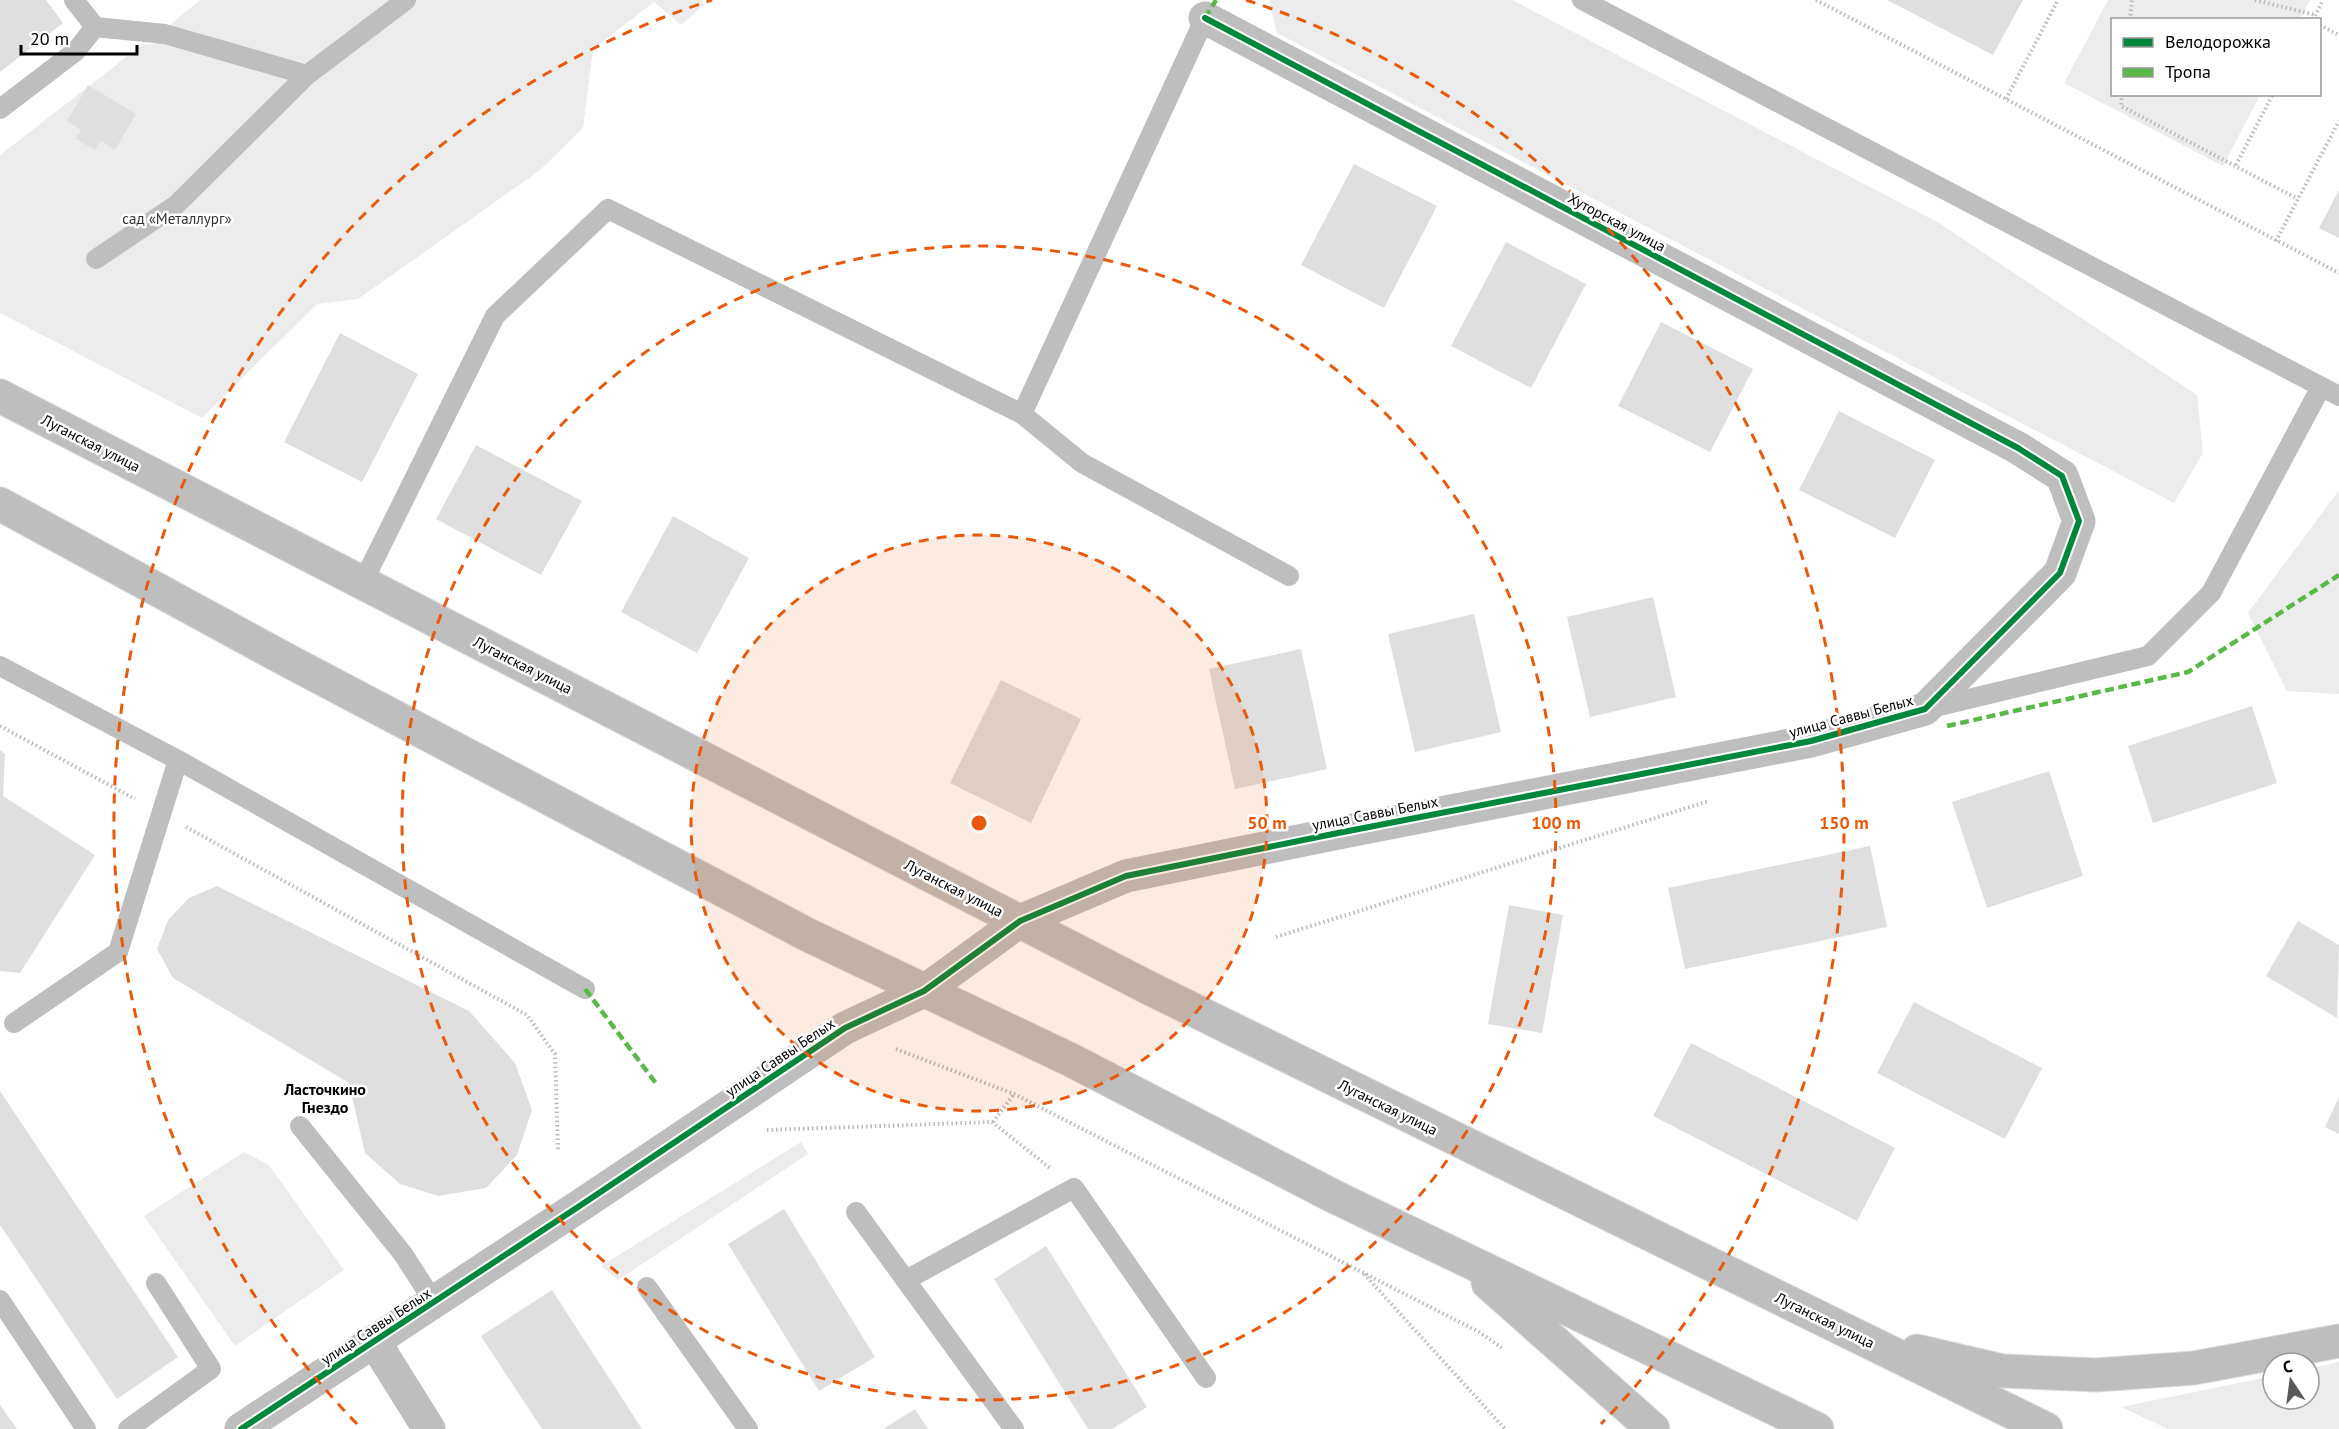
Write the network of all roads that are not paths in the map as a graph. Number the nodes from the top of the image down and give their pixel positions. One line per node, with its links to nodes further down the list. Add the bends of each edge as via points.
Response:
1 (74, 0): 5 (lane)
2 (406, 0): 6 (lane)
3 (1582, 0): 9 (lane)
4 (1204, 18): 12 (lane); 13 (main road, Хуторская улица)
5 (94, 27): 6 (lane, via 165,33); 7 (lane, via 76,51)
6 (307, 75): 8 (lane, via 176,205)
7 (0, 109)
8 (96, 259)
9 (2321, 387): 11 (lane); 18 (lane, via 2211,593 2148,656)
10 (0, 396): 16 (main road, Луганская улица)
11 (2339, 396)
12 (1022, 414): 15 (lane, via 1082,463); 16 (lane, via 608,209 495,316)
13 (2018, 448): 18 (main road, улица Саввы Белых, via 2062,476 2079,521 2060,573)
14 (0, 504): 22 (main road, via 283,658 808,935)
15 (1289, 576)
16 (363, 582): 20 (main road, Луганская улица)
17 (0, 666): 19 (lane)
18 (1925, 709): 20 (main road, улица Саввы Белых, via 1812,741 1126,876)
19 (178, 760): 21 (lane); 23 (lane, via 118,951)
20 (1020, 921): 22 (main road, улица Саввы Белых); 32 (main road, Луганская улица, via 1462,1144)
21 (585, 989)
22 (924, 992): 26 (main road, via 1071,1060); 31 (main road, улица Саввы Белых, via 845,1028)
23 (14, 1023)
24 (300, 1126): 31 (lane, via 403,1254)
25 (856, 1212): 27 (lane)
26 (1458, 1256): 42 (main road); 43 (main road)
27 (906, 1280): 35 (lane, via 1074,1188); 41 (lane)
28 (156, 1283): 37 (lane, via 211,1369)
29 (647, 1287): 40 (lane)
30 (0, 1300): 36 (lane)
31 (434, 1302): 33 (main road, улица Саввы Белых)
32 (1793, 1305): 34 (main road, via 1925,1353 2004,1371 2096,1375 2194,1368); 44 (main road, Луганская улица)
33 (374, 1341): 38 (main road, улица Саввы Белых); 39 (main road)
34 (2339, 1341)
35 (1206, 1378)
36 (86, 1429)
37 (128, 1429)
38 (241, 1429)
39 (429, 1429)
40 (748, 1429)
41 (1014, 1429)
42 (1653, 1429)
43 (1817, 1429)
44 (2046, 1429)

